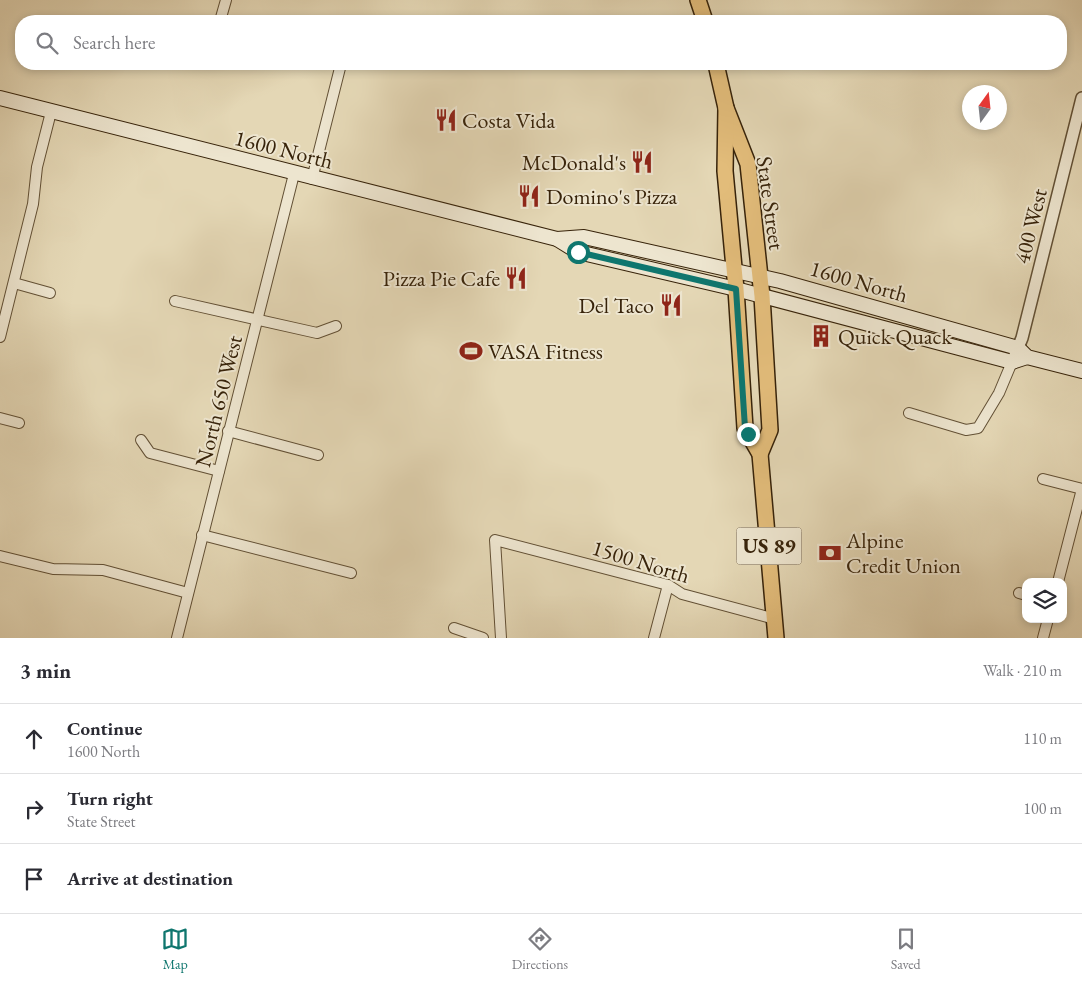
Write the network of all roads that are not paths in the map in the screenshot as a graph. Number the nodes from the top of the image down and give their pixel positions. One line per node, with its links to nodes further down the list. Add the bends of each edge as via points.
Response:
1 (226, 0): 3 (street)
2 (698, 0): 4 (main road)
3 (222, 15)
4 (703, 15)
5 (340, 70): 12 (street)
6 (717, 70): 9 (main road, State Street / US 89)
7 (0, 98): 10 (main road, 1600 North)
8 (1082, 98): 24 (street, 400 West)
9 (726, 108): 14 (main road, State Street / US 89, via 725,171); 15 (main road, State Street / US 89, via 748,164)
10 (51, 112): 11 (main road, 1600 North); 16 (street)
11 (294, 174): 12 (main road, 1600 North); 21 (street, North 650 West)
12 (312, 179): 13 (main road, 1600 North)
13 (557, 239): 14 (main road, 1600 North, via 584,236); 17 (main road, 1600 North, via 578,252)
14 (734, 271): 15 (main road, 1600 North); 17 (main road, State Street / US 89)
15 (760, 277): 19 (main road, State Street / US 89); 24 (main road, 1600 North)
16 (14, 283): 18 (street); 23 (street)
17 (736, 289): 19 (main road, 1600 North); 33 (main road, State Street / US 89, via 745,428)
18 (50, 293)
19 (762, 296): 25 (main road, 1600 North); 33 (main road, State Street / US 89, via 770,430)
20 (175, 301): 21 (street)
21 (258, 321): 22 (street, via 317,333); 30 (street, North 650 West)
22 (336, 326)
23 (0, 337)
24 (1022, 352): 25 (main road); 26 (main road, 1600 North)
25 (1012, 362): 27 (street, via 999,393 978,428 966,430)
26 (1082, 371)
27 (909, 413)
28 (0, 418): 29 (street)
29 (19, 423)
30 (228, 431): 32 (street); 34 (street, North 650 West)
31 (141, 440): 34 (street, via 150,453)
32 (318, 454)
33 (760, 454): 43 (main road, State Street / US 89)
34 (219, 471): 37 (street, North 650 West)
35 (1043, 479): 36 (street)
36 (1082, 489): 40 (street)
37 (202, 535): 39 (street); 42 (street, North 650 West)
38 (0, 556): 42 (street, via 52,569 103,570)
39 (351, 573)
40 (1059, 578)
41 (668, 585): 43 (street, 1500 North, via 682,594); 48 (street, 1500 North, via 495,540); 49 (street)
42 (188, 593): 46 (street, North 650 West)
43 (775, 619): 50 (main road, State Street / US 89)
44 (1047, 623): 51 (street)
45 (454, 628): 47 (street)
46 (177, 638)
47 (483, 638)
48 (500, 638)
49 (654, 638)
50 (776, 638)
51 (1044, 638)

